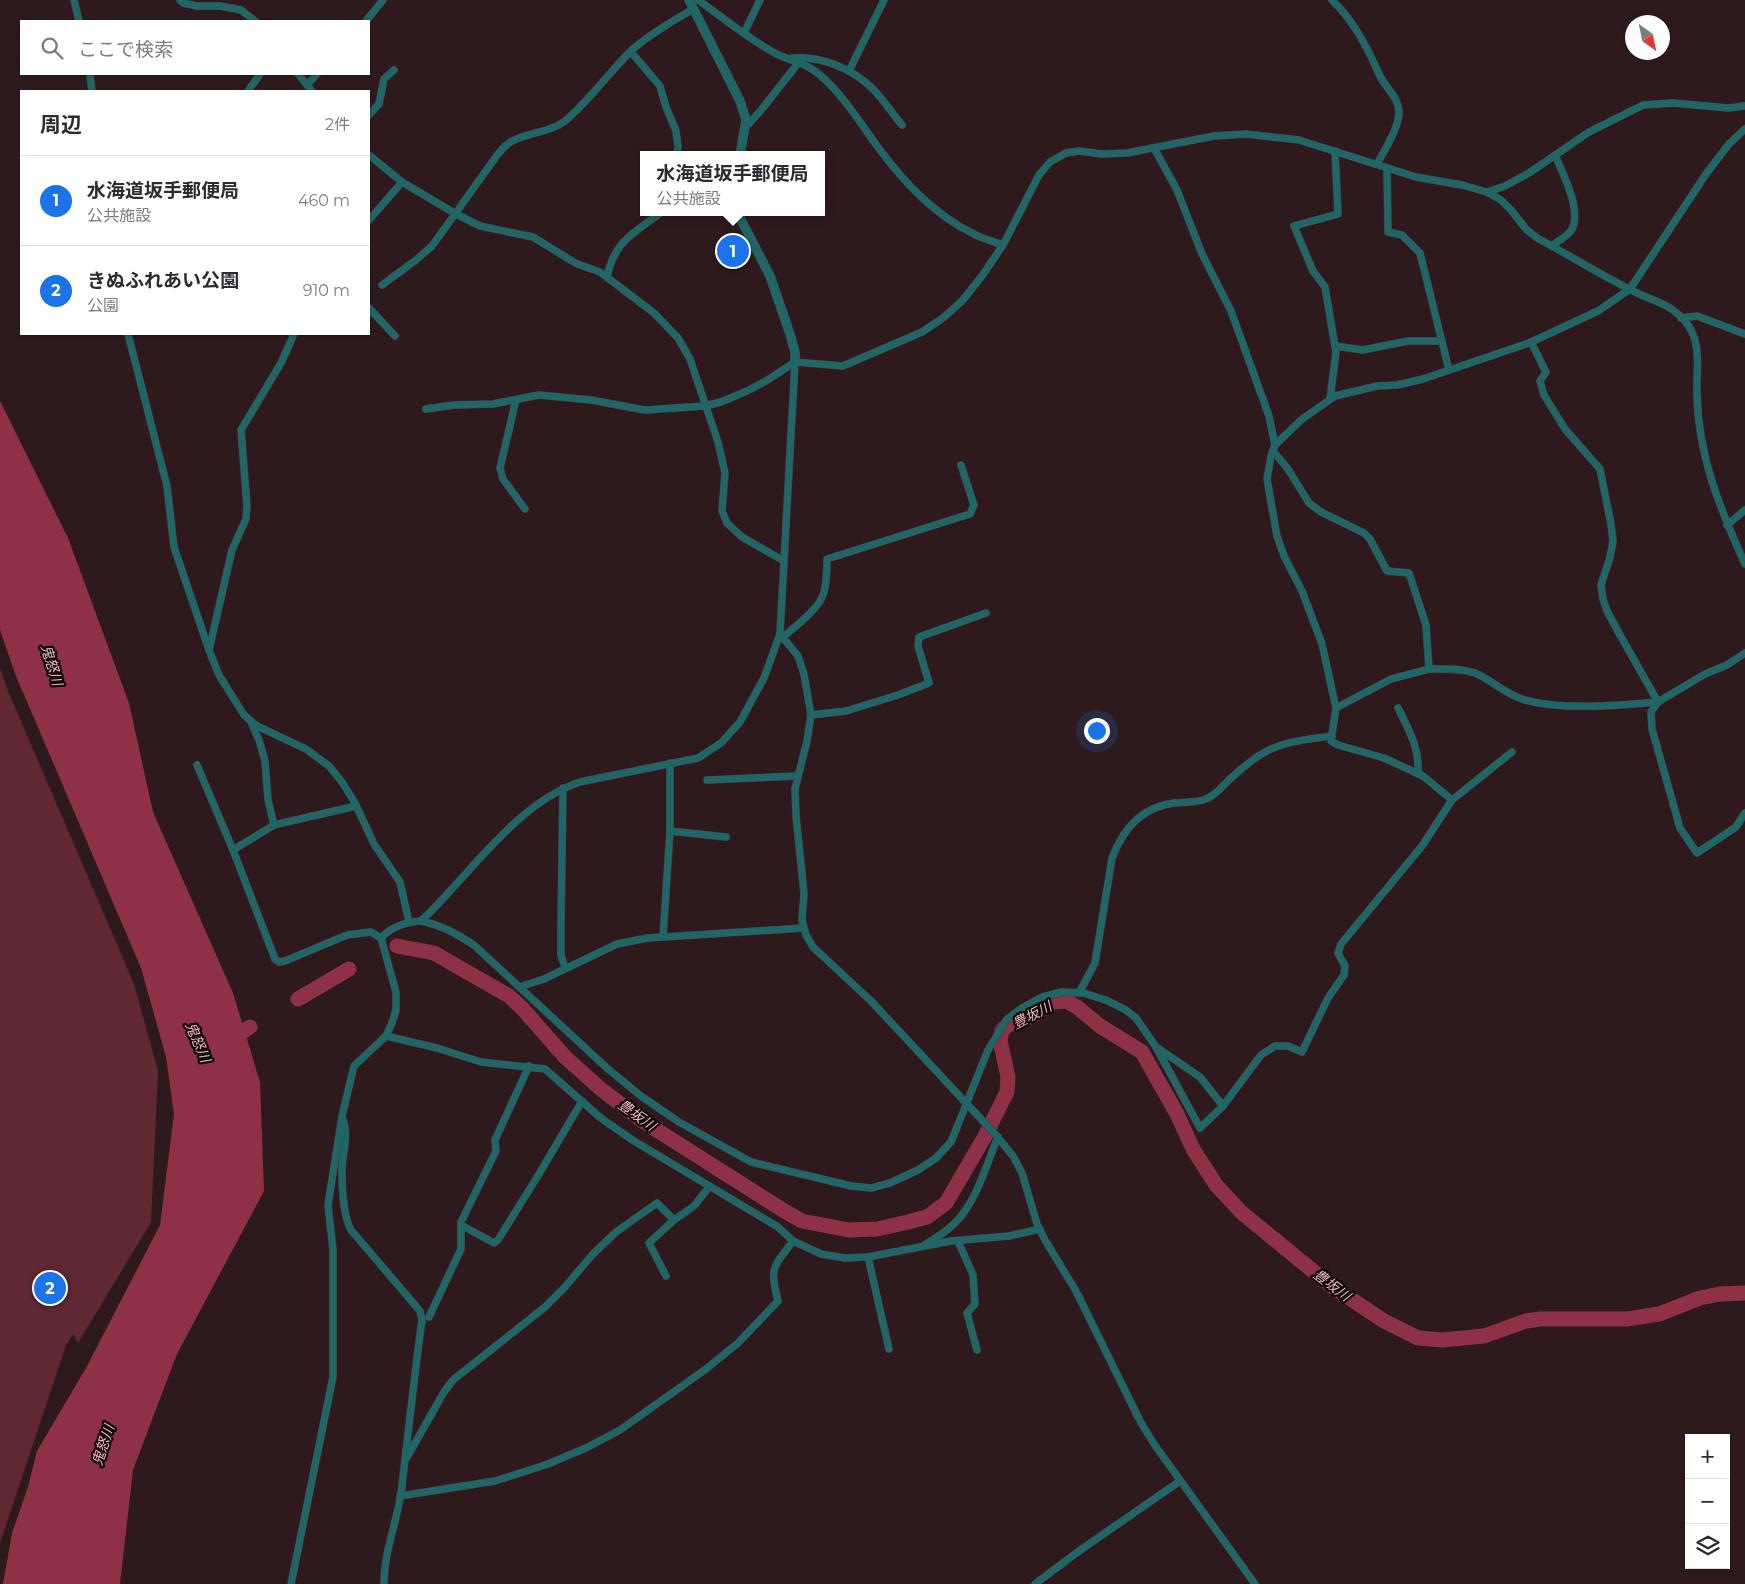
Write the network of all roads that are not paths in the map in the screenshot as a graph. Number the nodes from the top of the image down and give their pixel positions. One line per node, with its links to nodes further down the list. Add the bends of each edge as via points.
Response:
1 (74, 0): 9 (street)
2 (180, 0): 10 (street, via 197,6 241,10)
3 (383, 0): 11 (street)
4 (698, 0): 12 (street)
5 (760, 0): 12 (street)
6 (884, 0): 17 (street)
7 (1332, 0): 36 (street, via 1356,29 1379,75 1397,101 1397,123)
8 (691, 4): 13 (street); 28 (street, via 740,100)
9 (79, 20)
10 (255, 20)
11 (367, 20)
12 (744, 32): 14 (street, via 773,52)
13 (631, 52): 31 (street, via 660,86 676,131); 40 (street, via 563,122 548,131 510,142)
14 (790, 58): 15 (street); 17 (street, via 807,57)
15 (799, 62): 28 (street); 44 (street, via 819,74 844,100 878,148 928,203 950,221)
16 (394, 70): 26 (street, via 384,79 379,104)
17 (849, 71): 27 (street, via 871,88)
18 (90, 75): 23 (street)
19 (259, 75): 24 (street)
20 (299, 75): 22 (street)
21 (317, 75): 22 (street)
22 (309, 88)
23 (92, 90)
24 (249, 90)
25 (1745, 106): 34 (street, via 1644,105 1589,132)
26 (370, 114)
27 (902, 125)
28 (745, 128): 32 (street)
29 (1745, 129): 48 (street, via 1706,174)
30 (1154, 148): 33 (street, via 1214,136 1246,134 1299,140); 44 (street, via 1127,153 1079,151 1066,153 1050,162 1039,175); 64 (street, via 1177,190 1202,254 1231,311 1269,416)
31 (677, 151)
32 (741, 151)
33 (1335, 151): 36 (street); 57 (street, via 1338,214 1294,226 1313,271 1325,287)
34 (1556, 155): 39 (street, via 1505,186); 45 (street, via 1575,211 1574,226)
35 (370, 156): 38 (street)
36 (1377, 164): 37 (street)
37 (1387, 168): 39 (street); 55 (street, via 1388,232 1402,235 1420,253)
38 (402, 182): 40 (street); 43 (street)
39 (1487, 192): 45 (street, via 1501,200 1526,229)
40 (456, 214): 46 (street, via 480,226 533,237 577,264); 47 (street, via 432,246)
41 (657, 216): 46 (street, via 624,241 614,254)
42 (739, 216): 58 (street, via 770,276 790,334)
43 (370, 219)
44 (1003, 245): 58 (street, via 962,301 922,332 843,366)
45 (1552, 246): 48 (street)
46 (607, 276): 62 (street, via 654,313 678,338 690,360)
47 (382, 286)
48 (1630, 289): 50 (street, via 1665,304); 56 (street, via 1598,311)
49 (370, 309): 54 (street)
50 (1681, 318): 51 (street, via 1697,316); 68 (street, via 1694,334 1700,436 1706,466)
51 (1745, 334)
52 (128, 335): 73 (street, via 167,486 174,547)
53 (294, 335): 73 (street, via 281,363 241,430 246,519 232,550)
54 (395, 336)
55 (1442, 341): 57 (street, via 1408,341 1363,350); 59 (street)
56 (1531, 342): 59 (street); 76 (street, via 1546,372 1540,381 1544,395 1565,428 1600,469 1613,541 1602,585 1603,599)
57 (1335, 346): 60 (street)
58 (794, 362): 62 (street, via 747,391); 69 (street)
59 (1449, 370): 60 (street)
60 (1330, 399): 64 (street, via 1301,420)
61 (516, 400): 62 (street, via 539,395 557,396 645,410); 63 (street); 66 (street, via 500,468 503,479)
62 (705, 406): 69 (street, via 725,473 722,511 727,523 742,537)
63 (426, 409)
64 (1274, 448): 75 (street, via 1310,503 1321,512 1364,533 1387,571 1409,573 1426,625); 77 (street, via 1267,479 1277,536 1322,644)
65 (961, 464): 72 (street, via 974,505 970,514 827,559 823,597)
66 (525, 509)
67 (1745, 510): 68 (street)
68 (1727, 525): 70 (street)
69 (784, 561): 72 (street)
70 (1745, 564)
71 (986, 613): 79 (street, via 919,637 918,646 929,683 846,711)
72 (781, 636): 79 (street, via 798,656); 83 (street, via 764,678 740,722 721,743 698,758)
73 (209, 650): 80 (street, via 219,675)
74 (1745, 653): 76 (street)
75 (1429, 669): 76 (street, via 1460,669 1475,673 1523,700 1546,704); 77 (street, via 1391,679)
76 (1658, 702): 91 (street, via 1651,712 1652,728 1680,828 1688,842 1697,853 1736,828)
77 (1336, 708): 81 (street)
78 (1398, 708): 85 (street, via 1417,752)
79 (811, 715): 86 (street)
80 (249, 720): 90 (street, via 306,749 329,766); 92 (street, via 265,761)
81 (1332, 736): 85 (street, via 1332,741 1338,745 1384,758); 103 (street, via 1293,742 1265,752 1205,800 1166,804 1152,809 1129,825 1112,858 1095,963)
82 (1512, 752): 89 (street)
83 (670, 763): 88 (street); 93 (street)
84 (197, 765): 95 (street)
85 (1418, 774): 89 (street)
86 (798, 776): 87 (street); 98 (street, via 796,816)
87 (707, 780)
88 (563, 788): 96 (street, via 534,806 513,825); 101 (street, via 561,955)
89 (1452, 800): 109 (street, via 1422,846 1341,944 1338,953 1345,966 1344,975 1328,998 1302,1052 1288,1046 1275,1046 1261,1055)
90 (356, 806): 92 (street); 97 (street, via 374,844 400,882)
91 (1745, 813)
92 (274, 825): 95 (street)
93 (670, 831): 94 (street); 99 (street)
94 (726, 837)
95 (233, 850): 100 (street, via 275,959 279,962 347,935 371,932)
96 (421, 921): 97 (street); 102 (street, via 461,935)
97 (409, 922): 100 (street, via 389,930)
98 (804, 928): 99 (street); 108 (street, via 813,947 871,1001)
99 (663, 937): 101 (street, via 617,944)
100 (382, 942): 104 (street, via 396,992 396,1010)
101 (565, 968): 102 (street)
102 (519, 987): 108 (street, via 641,1096 679,1122 750,1162 871,1188 890,1183 936,1158 951,1142)
103 (1079, 993): 105 (street, via 1126,1010 1136,1018); 108 (street, via 1062,992 1042,997 1008,1019 988,1050)
104 (386, 1036): 106 (street, via 481,1062); 110 (street, via 354,1066)
105 (1156, 1047): 109 (street, via 1200,1077); 109 (street, via 1200,1128)
106 (529, 1066): 107 (street, via 545,1069); 114 (street, via 495,1140 496,1151)
107 (582, 1101): 112 (street, via 634,1141); 114 (street, via 498,1240 494,1243)
108 (968, 1105): 111 (street)
109 (1224, 1106)
110 (342, 1116): 124 (street, via 346,1127 342,1171 346,1220 420,1311 422,1320); 127 (street, via 328,1205 334,1250 333,1377)
111 (996, 1136): 115 (street, via 1022,1173); 118 (street, via 972,1201 962,1216)
112 (709, 1187): 113 (street, via 694,1206); 116 (street, via 778,1227)
113 (674, 1220): 120 (street, via 649,1243); 124 (street, via 657,1203 616,1232 546,1306 453,1380)
114 (461, 1225): 121 (street, via 461,1249)
115 (1040, 1229): 117 (street); 125 (street, via 1076,1291 1140,1421)
116 (793, 1241): 119 (street, via 820,1254); 126 (street, via 772,1273 778,1301 738,1343 620,1430 586,1448 495,1481)
117 (958, 1241): 118 (street); 123 (street, via 973,1275 975,1304 967,1313)
118 (921, 1247): 119 (street)
119 (868, 1257): 122 (street)
120 (666, 1276)
121 (429, 1317)
122 (889, 1349)
123 (977, 1350)
124 (404, 1463): 126 (street)
125 (1180, 1481): 129 (street); 130 (street)
126 (400, 1496): 128 (street)
127 (291, 1584)
128 (384, 1584)
129 (1035, 1584)
130 (1255, 1584)

